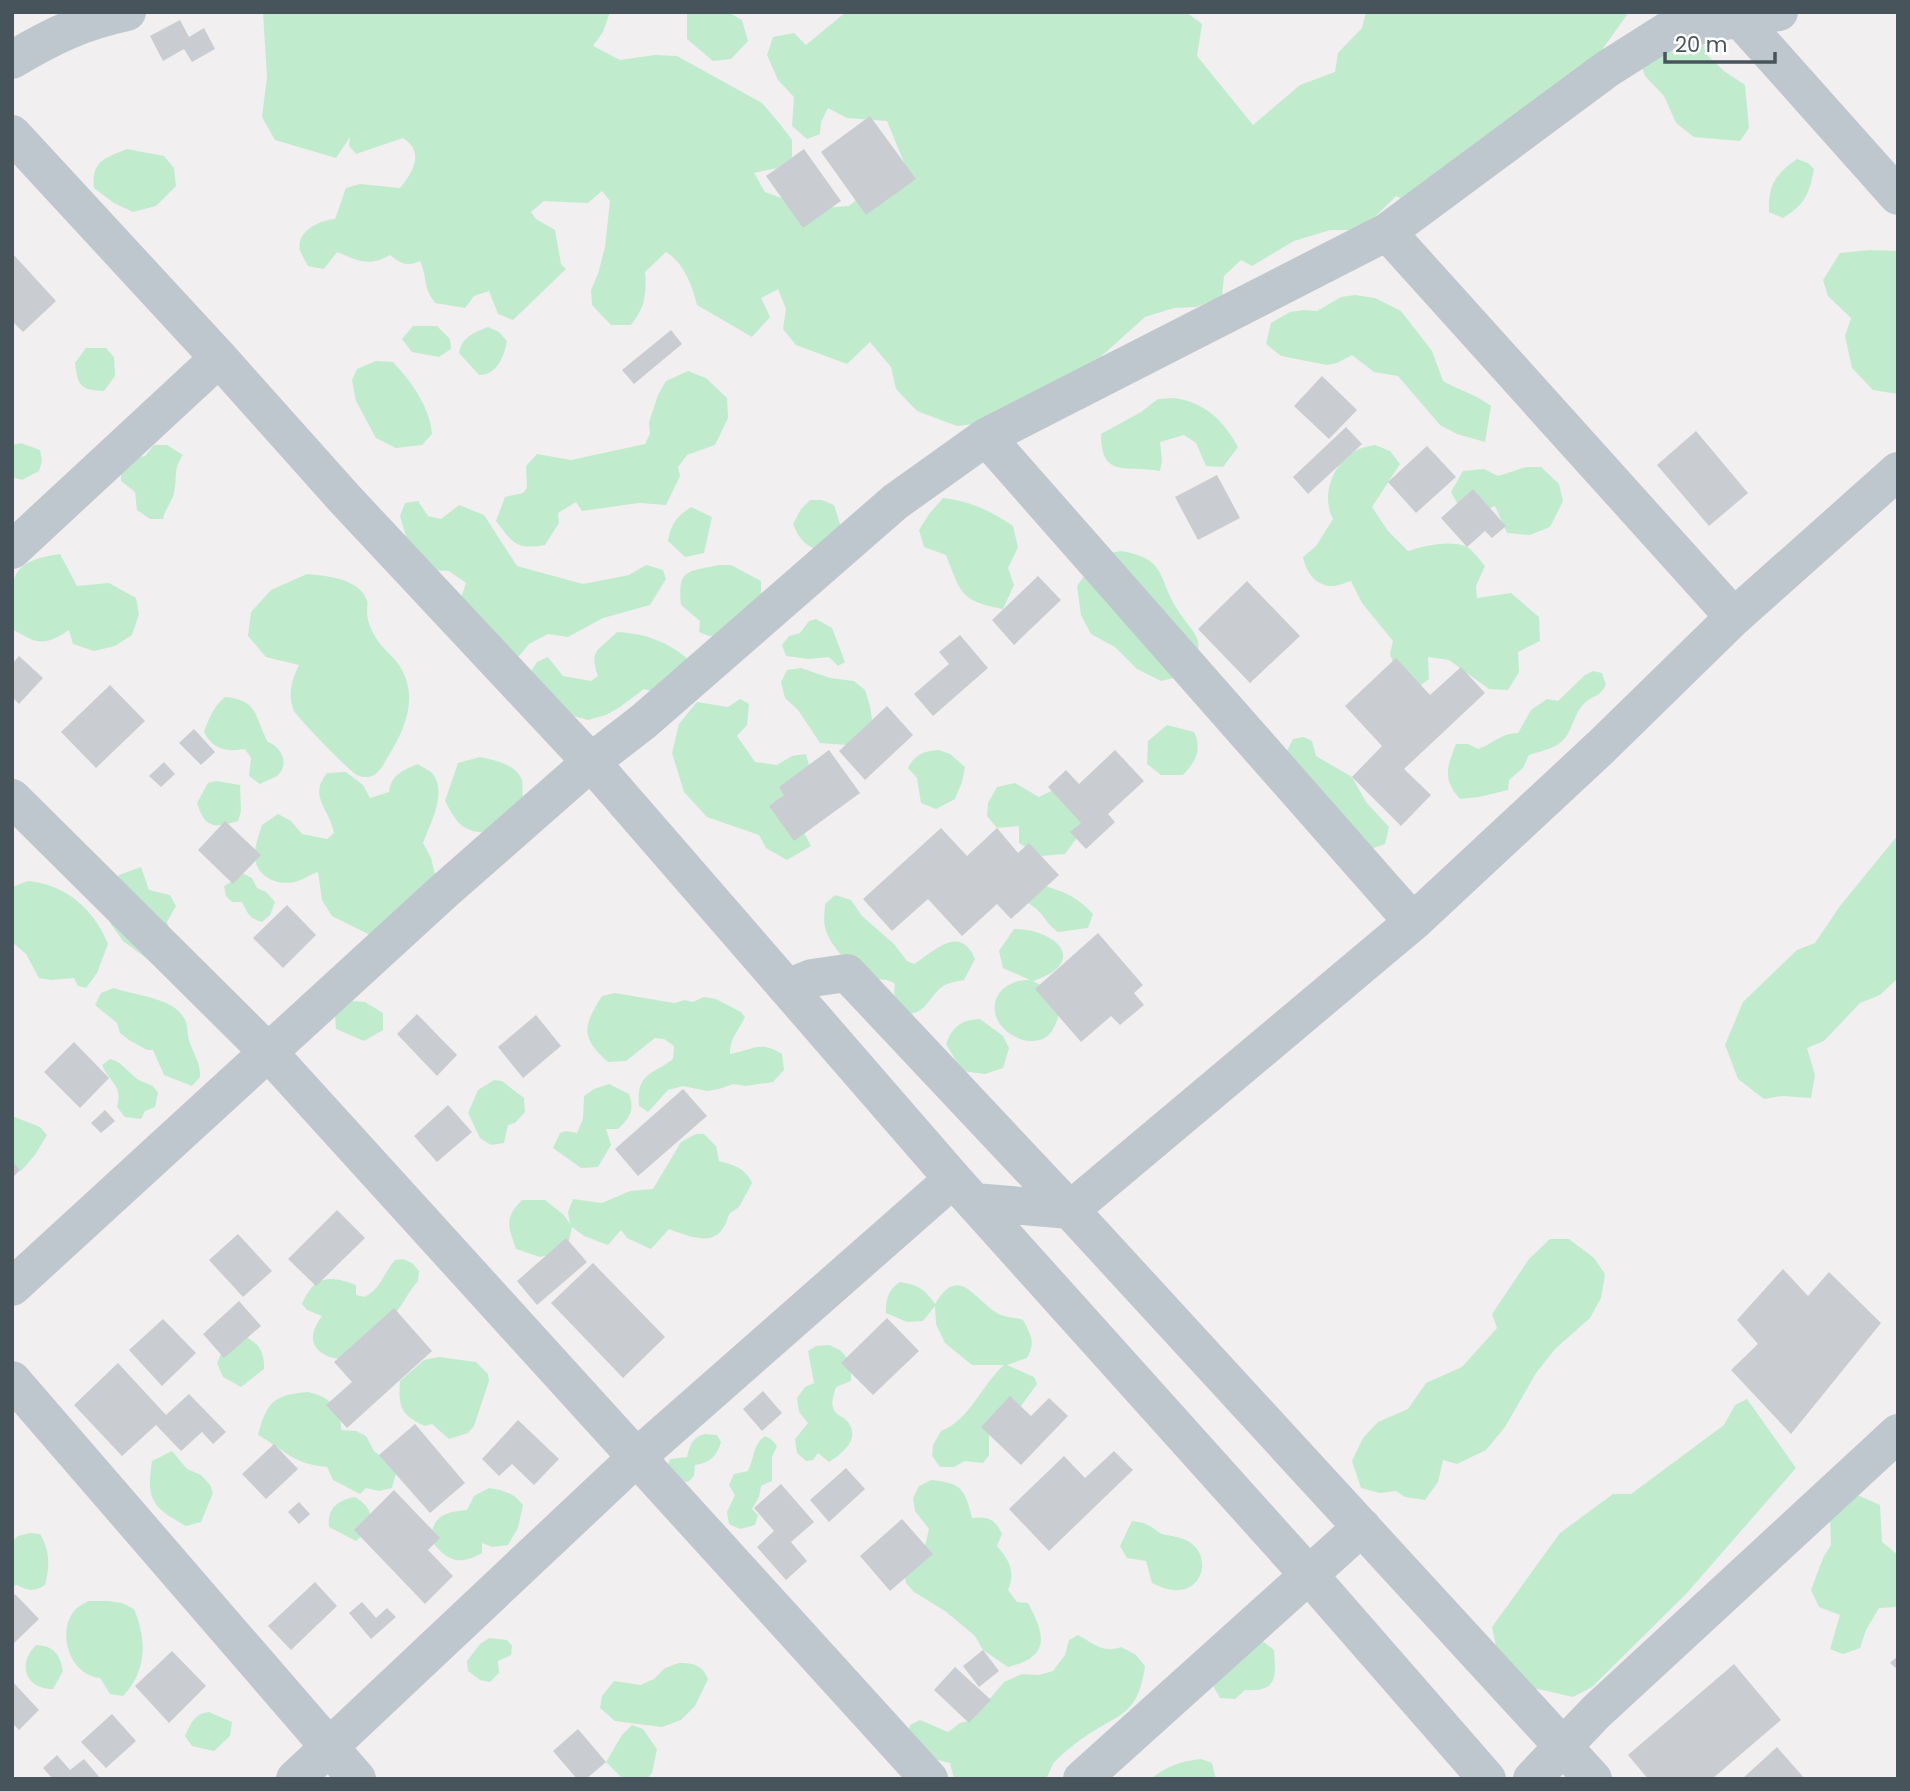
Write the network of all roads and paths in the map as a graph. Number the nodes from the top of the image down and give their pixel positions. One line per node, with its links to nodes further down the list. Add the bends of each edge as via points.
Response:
1 (127, 12): 4 (street, via 55,35)
2 (1779, 12): 3 (street)
3 (1740, 19): 6 (street); 7 (street, via 1667,31 1607,69)
4 (12, 60)
5 (12, 134): 8 (street)
6 (1898, 196)
7 (1388, 232): 9 (street); 12 (street)
8 (219, 358): 11 (street); 13 (street)
9 (986, 437): 13 (street, via 895,502); 15 (street)
10 (1898, 471): 12 (street)
11 (12, 550)
12 (1734, 617): 15 (street)
13 (591, 762): 16 (street); 17 (street)
14 (12, 798): 17 (street)
15 (1413, 922): 19 (street)
16 (787, 988): 18 (street); 19 (street, via 812,978 847,973)
17 (268, 1052): 20 (street); 23 (street)
18 (963, 1190): 19 (street); 23 (street); 25 (street)
19 (1070, 1210): 24 (street)
20 (12, 1287)
21 (12, 1380): 27 (street)
22 (1898, 1433): 26 (street)
23 (637, 1457): 27 (street); 30 (street)
24 (1362, 1527): 25 (street); 26 (street)
25 (1308, 1574): 31 (street); 32 (street)
26 (1563, 1746): 33 (street); 34 (street)
27 (330, 1747): 28 (street); 29 (street)
28 (295, 1779)
29 (358, 1779)
30 (929, 1779)
31 (1082, 1779)
32 (1487, 1779)
33 (1532, 1779)
34 (1593, 1779)

